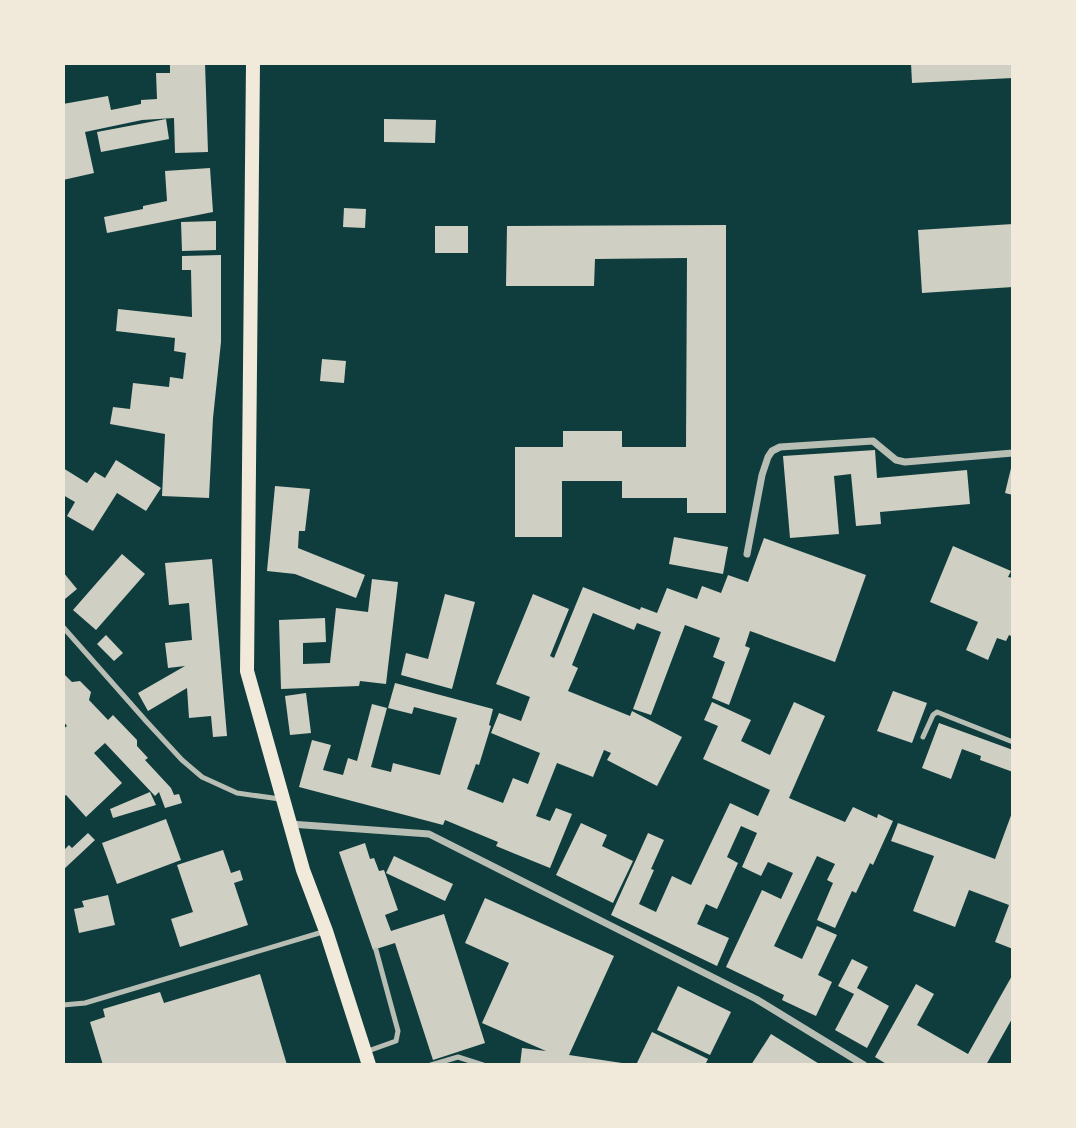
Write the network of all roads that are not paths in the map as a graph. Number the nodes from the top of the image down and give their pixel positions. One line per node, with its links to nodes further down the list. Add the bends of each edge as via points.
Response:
1 (253, 63): 7 (main road, via 247,671)
2 (1013, 453): 3 (street, via 905,462 873,441 780,447 768,457 762,474)
3 (747, 554)
4 (63, 627): 7 (lane, via 202,777 237,793)
5 (923, 737): 6 (lane, via 937,712)
6 (1013, 742)
7 (283, 799): 8 (main road)
8 (290, 824): 9 (main road); 15 (street, via 429,834 757,999)
9 (326, 931): 11 (lane, via 85,1003); 12 (main road)
10 (376, 950): 12 (lane, via 398,1031 396,1041)
11 (63, 1005)
12 (367, 1059)
13 (431, 1065): 14 (lane, via 458,1057)
14 (483, 1065)
15 (864, 1065)

